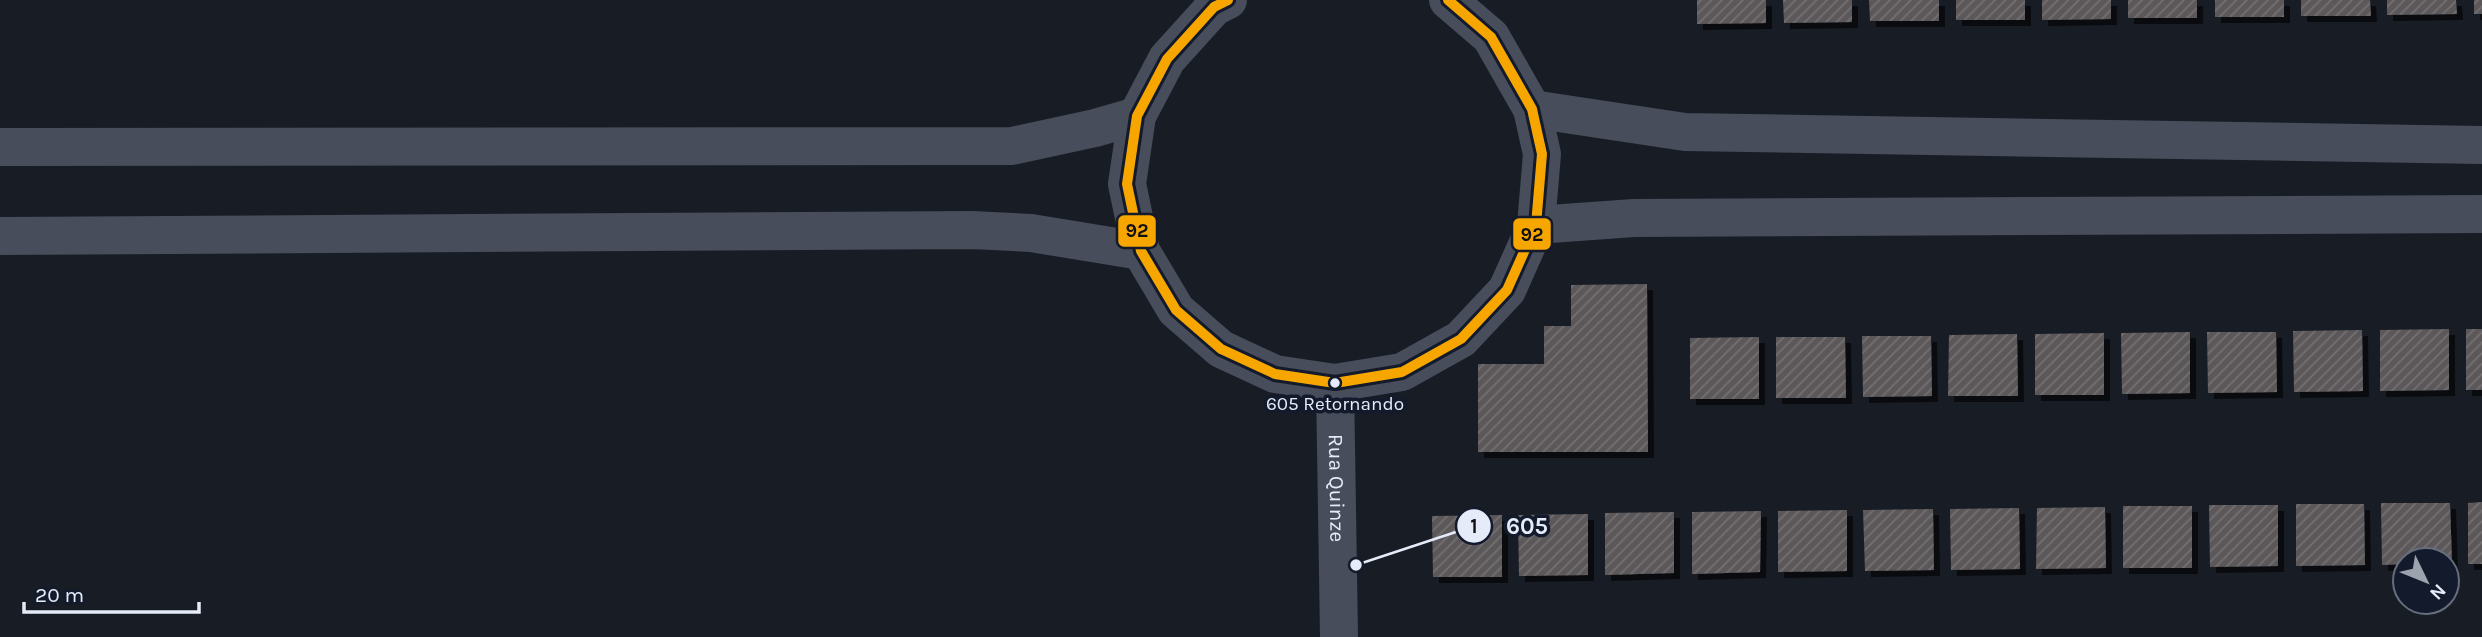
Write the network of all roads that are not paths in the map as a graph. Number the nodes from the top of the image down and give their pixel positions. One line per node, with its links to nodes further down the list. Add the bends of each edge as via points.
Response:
1 (1228, 0): 4 (street, via 1214,7 1167,59)
2 (1448, 0): 3 (street, via 1491,37)
3 (1532, 109): 5 (street, via 1685,131); 8 (street, via 1542,154)
4 (1137, 116): 6 (street, via 1012,146); 10 (street, via 1127,184)
5 (2482, 145)
6 (0, 148)
7 (2482, 214): 8 (street, via 1647,218)
8 (1536, 225): 11 (street, via 1507,290 1461,339 1402,372)
9 (0, 236): 10 (street, via 972,230 1031,233)
10 (1141, 251): 11 (street, via 1176,310 1221,349 1275,374)
11 (1335, 383): 12 (street, Rua Quinze)
12 (1339, 637)

